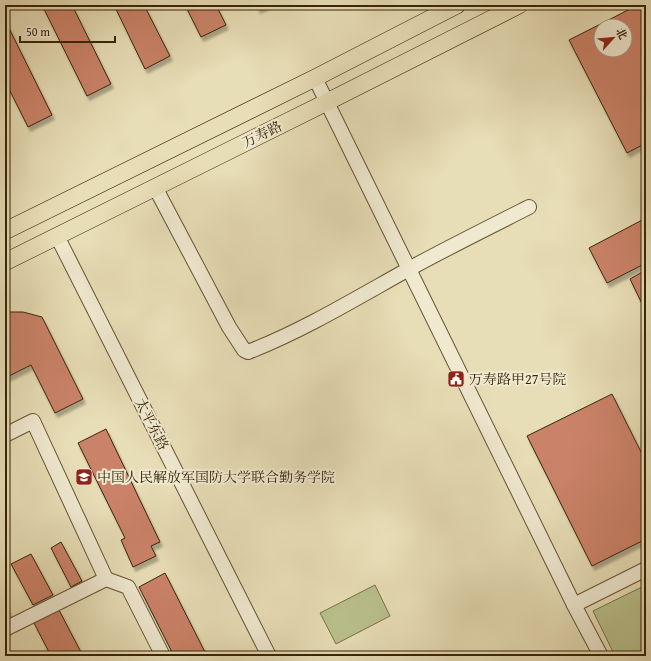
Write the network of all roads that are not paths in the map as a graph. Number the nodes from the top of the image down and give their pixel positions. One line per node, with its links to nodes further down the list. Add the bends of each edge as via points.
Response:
1 (457, 5): 3 (main road, 万寿路)
2 (518, 5): 4 (main road, 万寿路)
3 (315, 78): 4 (street); 7 (main road, 万寿路)
4 (327, 102): 5 (main road, 万寿路); 10 (street)
5 (156, 187): 8 (main road, 万寿路); 10 (street, via 229,327 248,352 274,342 339,309)
6 (529, 207): 10 (street)
7 (5, 230)
8 (57, 236): 9 (main road, 万寿路); 17 (street, 太平东路)
9 (5, 262)
10 (408, 269): 14 (street)
11 (5, 435): 13 (street, via 33,421)
12 (646, 569): 14 (street)
13 (106, 579): 15 (street); 16 (street, via 128,587)
14 (574, 605): 18 (street)
15 (5, 629)
16 (163, 656)
17 (269, 656)
18 (601, 656)

